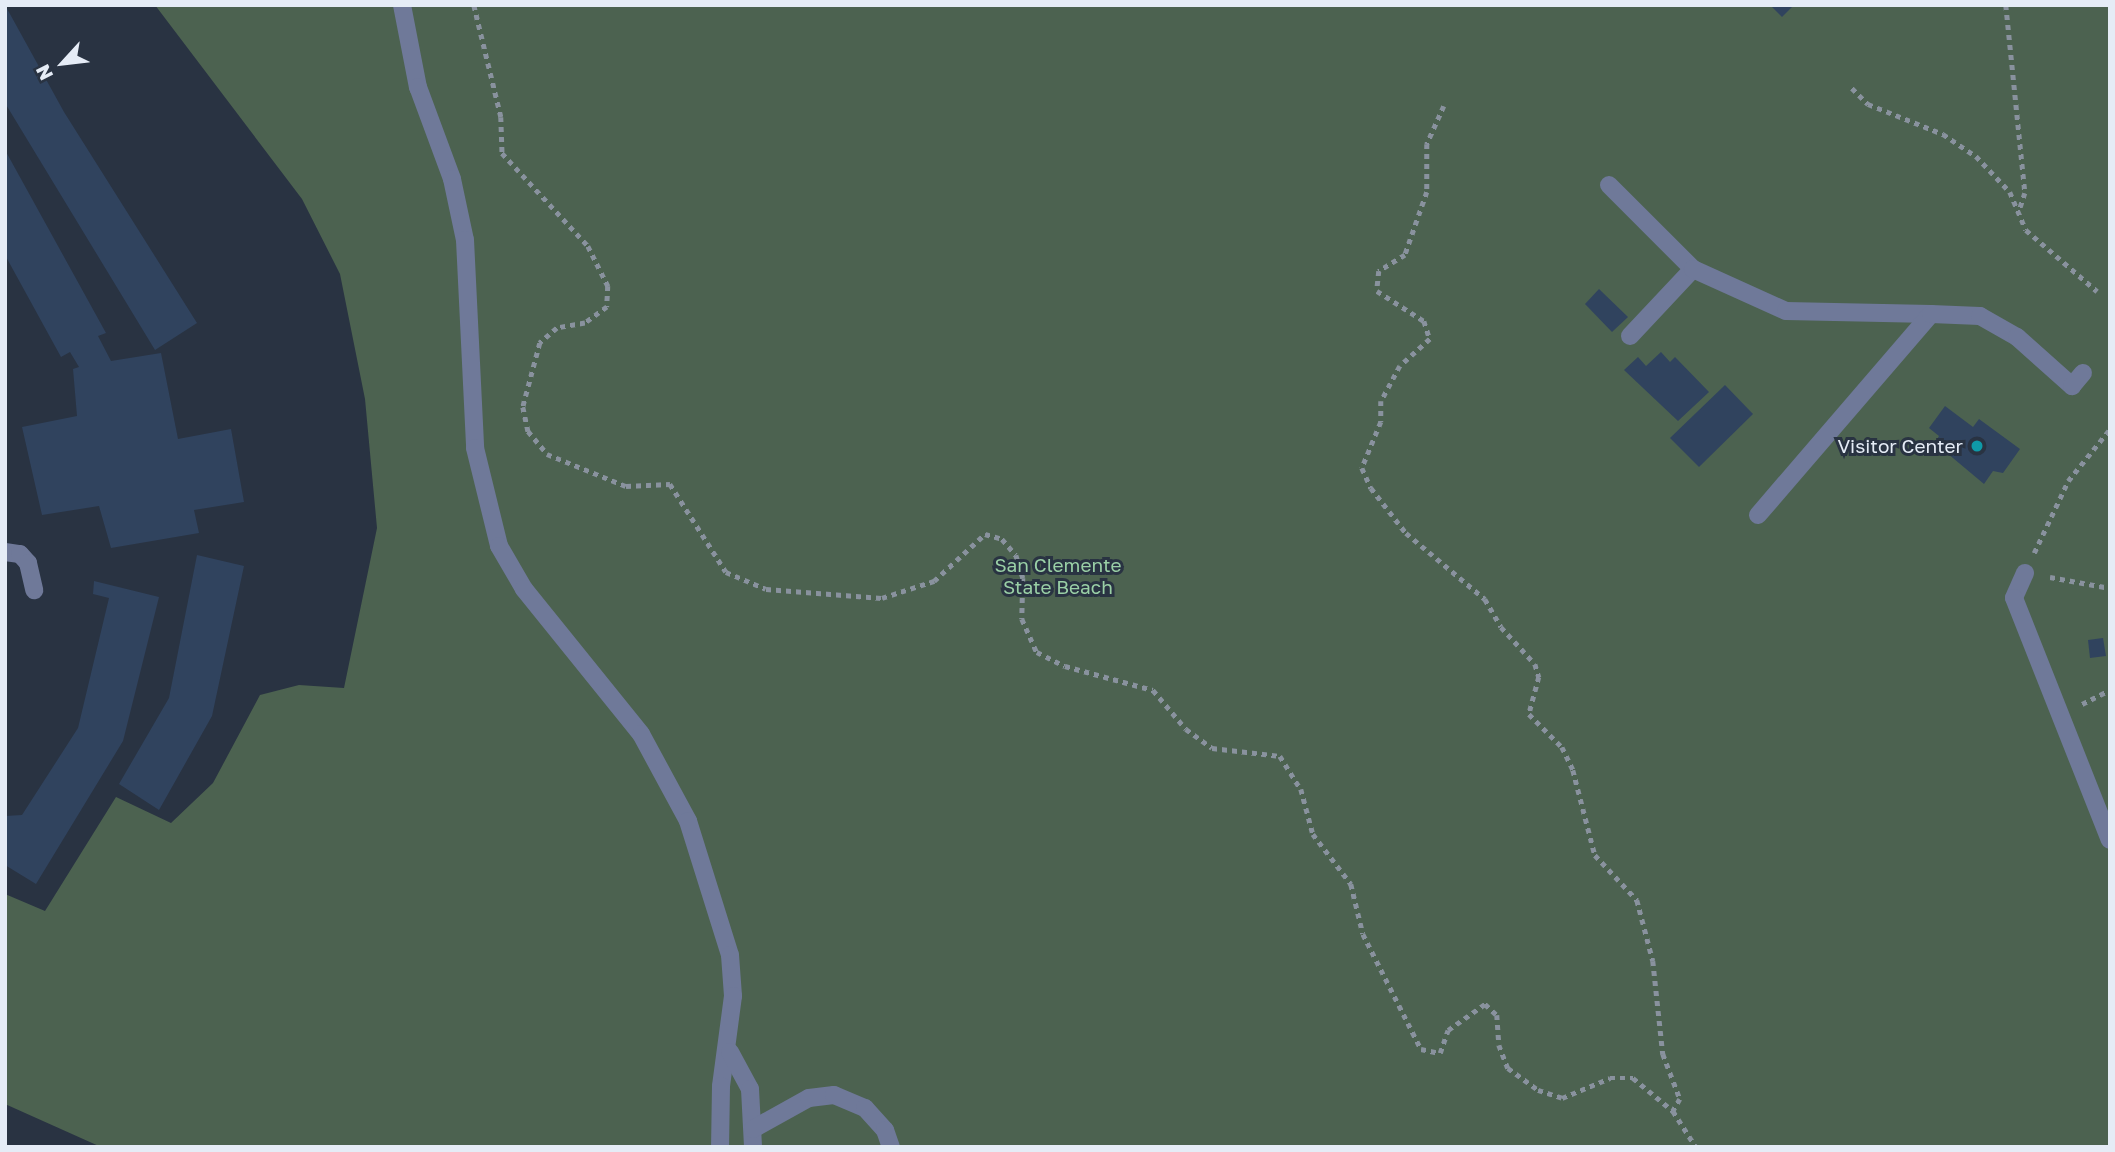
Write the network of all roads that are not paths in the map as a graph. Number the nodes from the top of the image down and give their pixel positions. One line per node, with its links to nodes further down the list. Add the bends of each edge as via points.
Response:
1 (402, 5): 12 (lane, via 418,87 452,178 465,240 475,448 499,546 524,589 641,734 688,821 730,955)
2 (1609, 185): 3 (lane)
3 (1693, 269): 4 (lane, via 1786,311); 5 (lane)
4 (1931, 314): 6 (lane, via 1980,316 2017,337 2072,386); 7 (lane)
5 (1630, 336)
6 (2083, 373)
7 (1758, 515)
8 (5, 552): 10 (lane, via 28,563)
9 (2025, 573): 11 (lane, via 2014,598)
10 (34, 590)
11 (2109, 838)
12 (730, 1052): 13 (lane, via 750,1089); 14 (lane, via 721,1086)
13 (753, 1138): 15 (lane, via 809,1098 834,1094 865,1108 885,1130)
14 (720, 1147)
15 (891, 1147)

